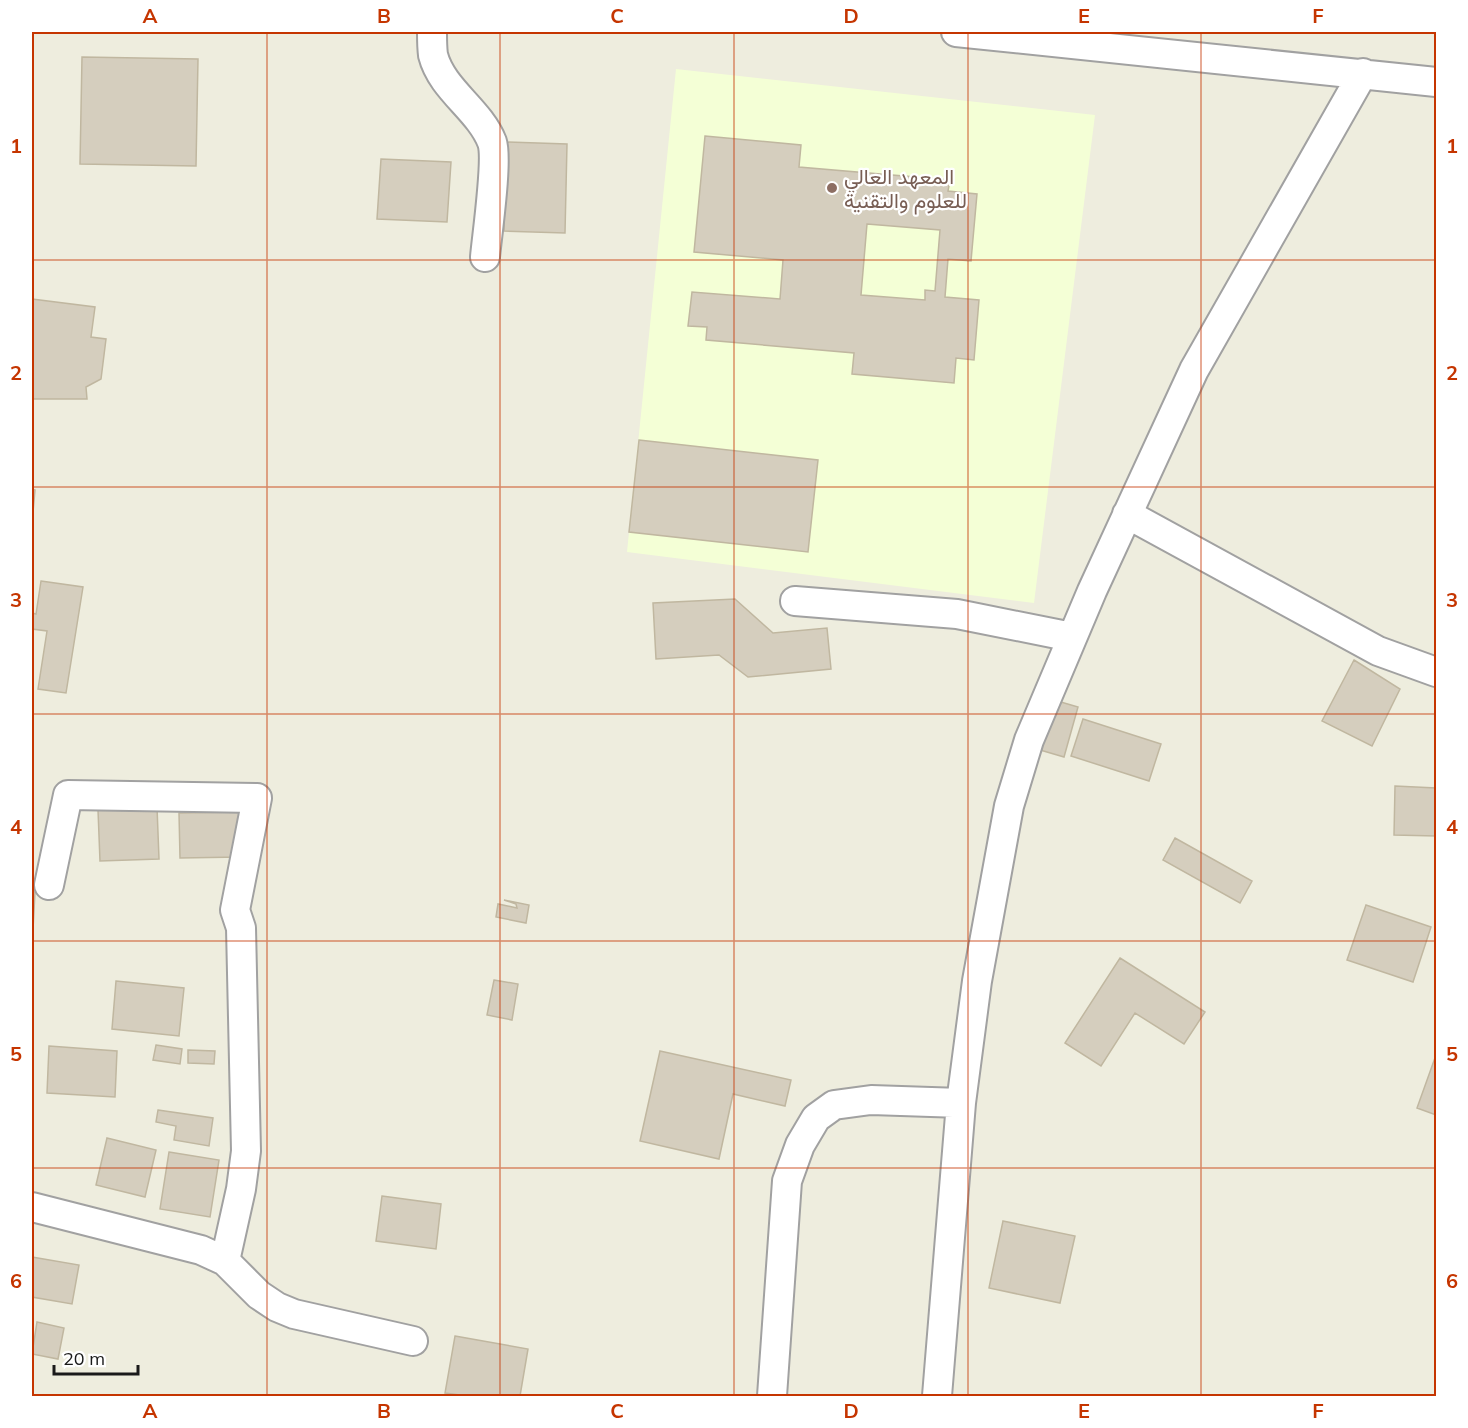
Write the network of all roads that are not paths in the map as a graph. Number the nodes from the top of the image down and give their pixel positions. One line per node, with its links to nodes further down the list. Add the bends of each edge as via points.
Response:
1 (432, 32): 6 (street, via 434,54 443,76 493,145)
2 (956, 32): 3 (street)
3 (1168, 42): 4 (street)
4 (1363, 73): 5 (street); 7 (street, via 1194,370)
5 (1437, 82)
6 (484, 257)
7 (1127, 514): 9 (street); 10 (street, via 1378,651)
8 (795, 601): 9 (street, via 957,614)
9 (1072, 637): 12 (street, via 1029,740 1009,806 977,981)
10 (1437, 672)
11 (48, 885): 14 (street, via 68,795 257,798 234,910 241,928 246,1151)
12 (961, 1103): 16 (street, via 871,1100 834,1105 816,1118 800,1145 787,1182); 17 (street)
13 (32, 1207): 14 (street, via 201,1250)
14 (225, 1261): 15 (street, via 277,1307)
15 (413, 1341)
16 (772, 1396)
17 (936, 1396)

